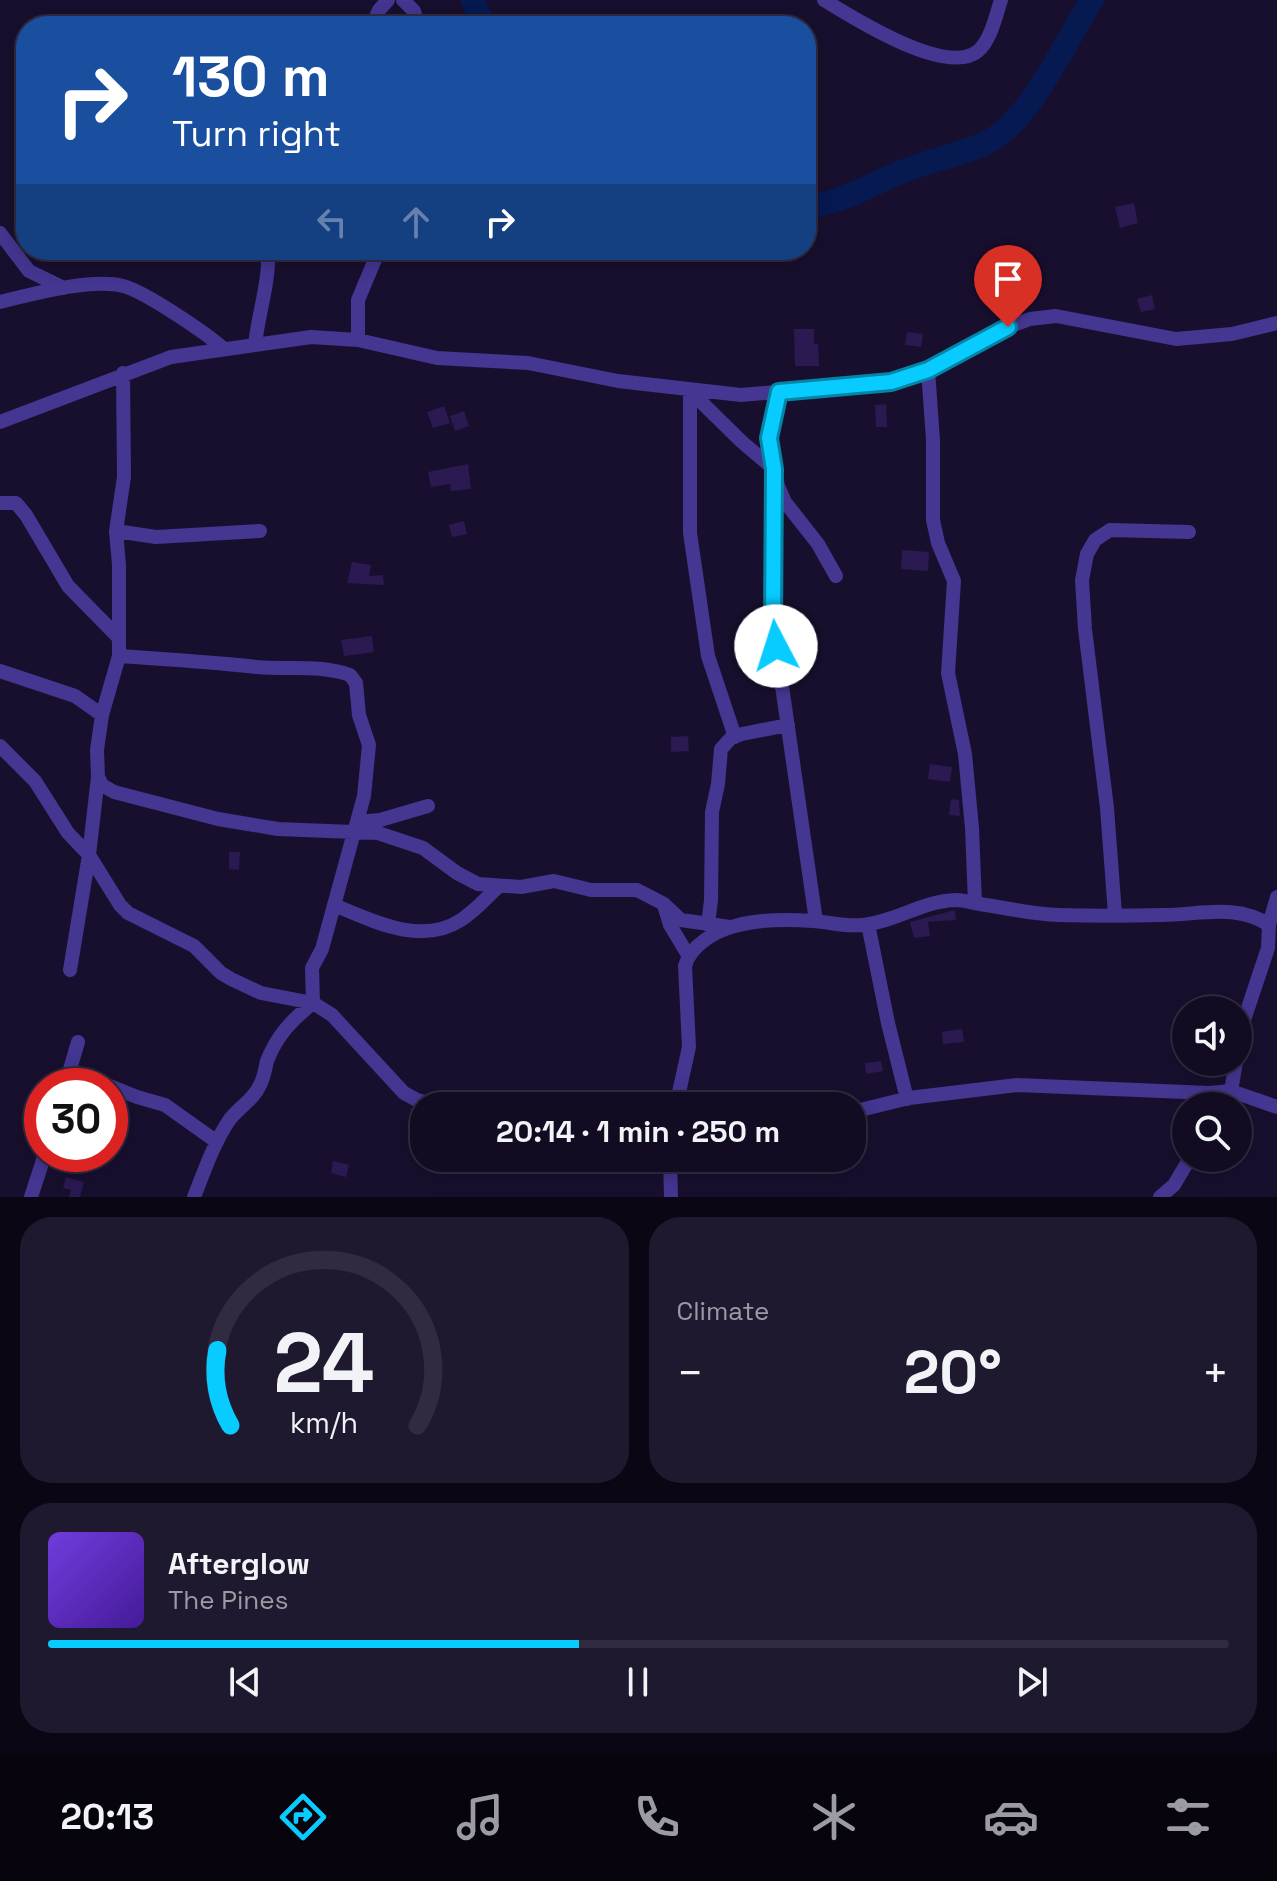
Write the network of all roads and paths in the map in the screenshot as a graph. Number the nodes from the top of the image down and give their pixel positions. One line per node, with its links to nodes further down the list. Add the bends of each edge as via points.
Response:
1 (388, 0): 5 (street)
2 (403, 0): 6 (street)
3 (824, 0): 4 (street, via 880,33 938,57 979,50)
4 (1001, 0)
5 (376, 16)
6 (415, 16)
7 (0, 233): 8 (street)
8 (16, 254)
9 (21, 260): 12 (street, via 29,271)
10 (269, 260): 16 (street)
11 (375, 260): 15 (street, via 358,300)
12 (64, 288): 13 (street); 17 (street, via 126,286)
13 (0, 302)
14 (1277, 323): 18 (street, via 1176,339 1085,319 1030,319)
15 (358, 340): 16 (street, via 311,337); 20 (street, via 437,358 528,363)
16 (255, 345): 17 (street)
17 (224, 349): 19 (street, via 171,357)
18 (928, 370): 21 (street, via 891,382); 42 (street, via 933,520 954,581 948,673 965,754)
19 (123, 373): 22 (street); 25 (street, via 124,477)
20 (690, 391): 21 (street); 23 (street); 34 (street, via 690,533 708,656)
21 (779, 392): 23 (street, via 769,438)
22 (0, 422)
23 (774, 469): 28 (street, via 785,502); 33 (street, via 773,624)
24 (0, 503): 29 (street, via 16,503 68,586)
25 (116, 531): 26 (street, via 156,537); 29 (street)
26 (260, 531)
27 (1189, 532): 45 (street, via 1110,530 1087,554 1082,580 1085,629)
28 (836, 576)
29 (117, 636): 30 (street)
30 (119, 656): 32 (street); 38 (street, via 306,667 350,675 369,745)
31 (0, 671): 32 (street, via 75,696)
32 (102, 715): 36 (street)
33 (788, 725): 34 (street); 46 (street)
34 (735, 737): 48 (street, via 721,749 712,812)
35 (0, 746): 39 (street, via 35,781)
36 (98, 777): 38 (street, via 114,792 218,819 278,829); 39 (street)
37 (428, 806): 38 (street)
38 (355, 828): 40 (street, via 423,848 478,884); 44 (street)
39 (89, 855): 53 (street); 55 (street, via 128,913 194,946 231,979 261,993)
40 (499, 886): 43 (street, via 554,881 591,890 637,890); 44 (street, via 463,919 438,929 400,930)
41 (1277, 897): 49 (street)
42 (975, 903): 45 (street, via 1020,912); 47 (street, via 934,903)
43 (664, 904): 48 (street, via 681,920); 52 (street)
44 (334, 905): 55 (street, via 312,968)
45 (1115, 914): 49 (street, via 1208,911 1256,917)
46 (816, 921): 47 (street); 50 (street, via 756,921)
47 (868, 924): 63 (street)
48 (708, 925): 50 (street)
49 (1269, 925): 51 (street)
50 (730, 927): 52 (street)
51 (1272, 951): 54 (street)
52 (688, 955): 60 (street, via 689,1047)
53 (70, 970)
54 (1252, 1000)
55 (313, 1003): 62 (street, via 332,1015); 66 (street, via 279,1035 261,1084)
56 (78, 1042): 57 (street)
57 (71, 1068)
58 (1234, 1076): 59 (street)
59 (1231, 1091): 63 (street, via 1017,1085); 64 (street)
60 (679, 1092)
61 (128, 1093): 66 (street, via 165,1105)
62 (410, 1096)
63 (907, 1099): 65 (street)
64 (1277, 1107)
65 (866, 1109)
66 (217, 1142): 71 (street)
67 (39, 1172): 70 (street)
68 (670, 1172): 72 (street)
69 (1182, 1172): 73 (street)
70 (31, 1197)
71 (194, 1197)
72 (671, 1197)
73 (1160, 1197)

